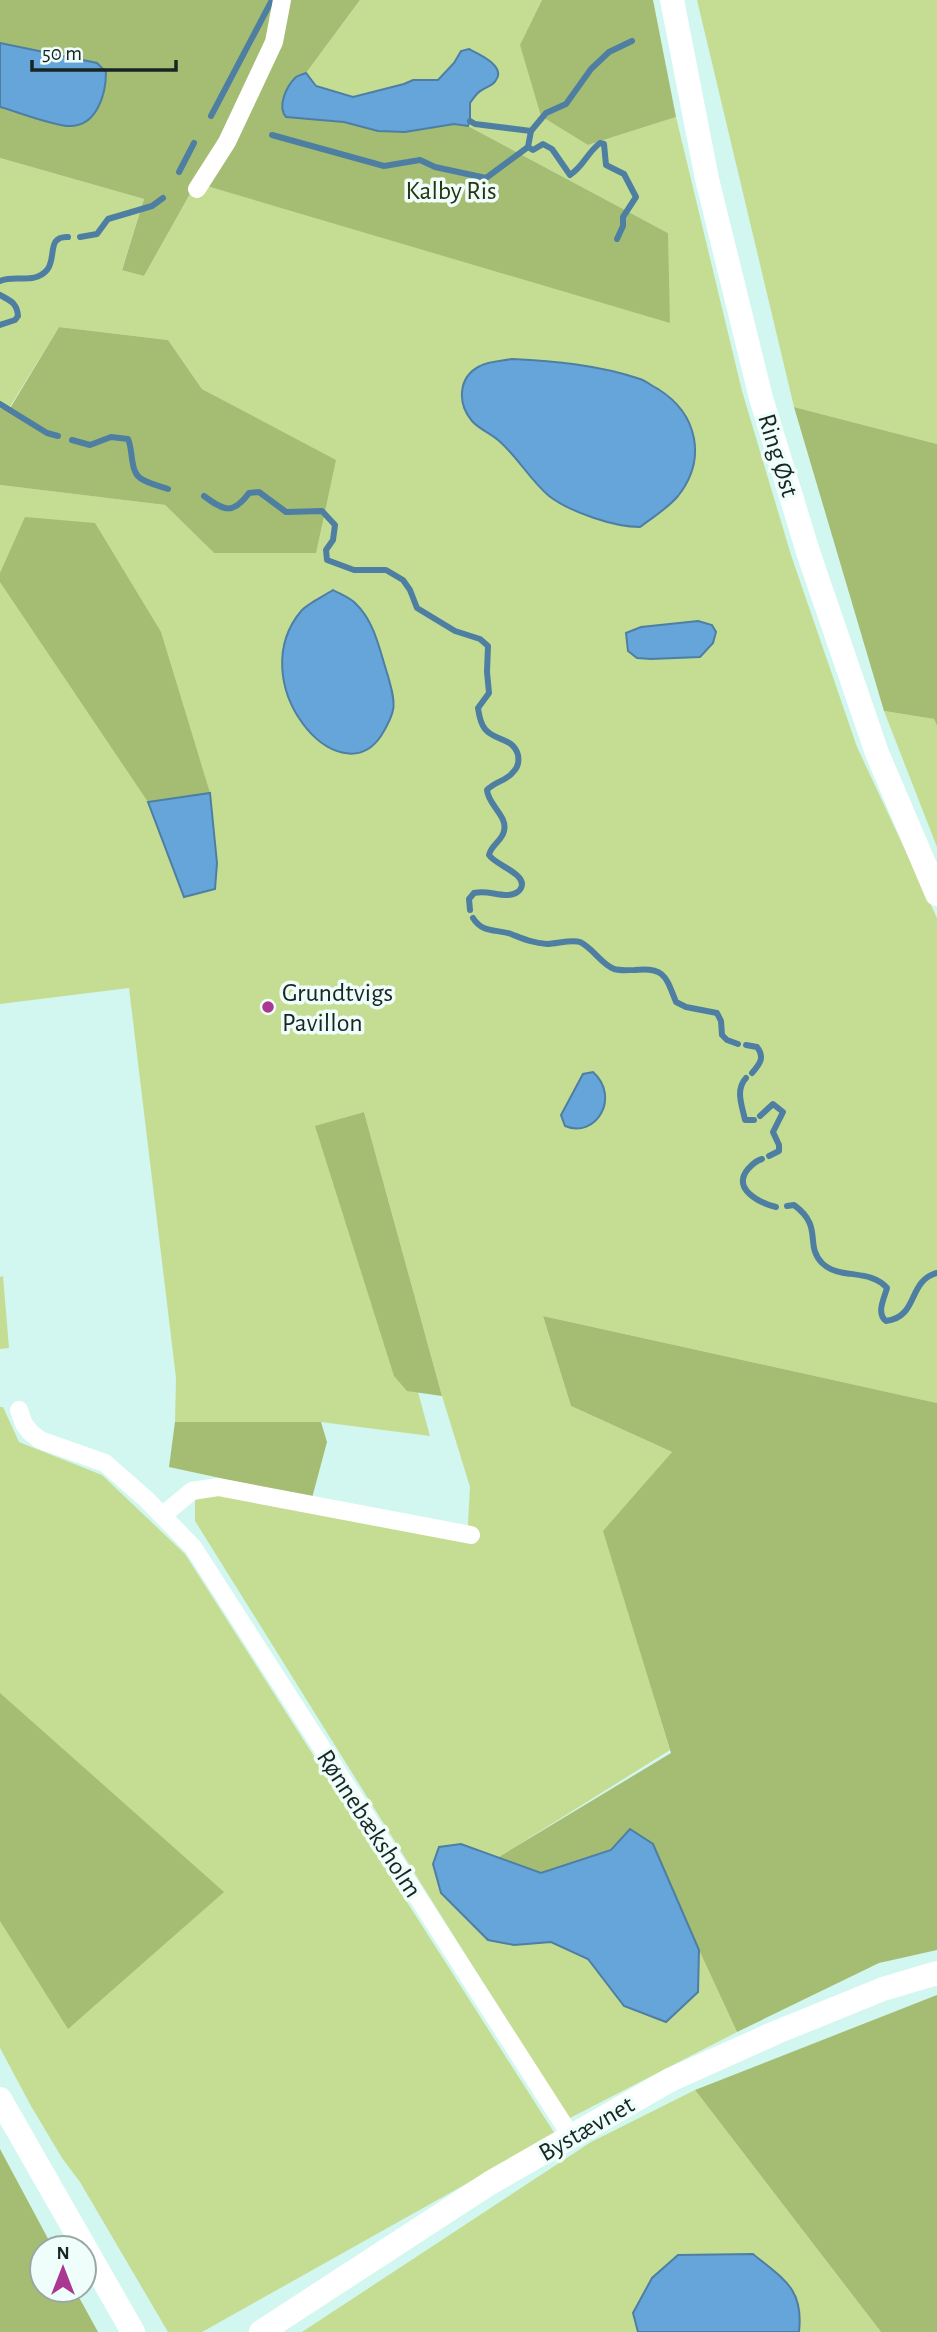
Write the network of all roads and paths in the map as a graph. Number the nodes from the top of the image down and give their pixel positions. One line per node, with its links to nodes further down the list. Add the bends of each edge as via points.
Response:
1 (282, 0): 3 (street, via 274,42 227,142)
2 (671, 0): 4 (street, Ring Øst, via 707,179 765,411 877,753)
3 (197, 190)
4 (937, 894)
5 (19, 1410): 6 (street, Rønnebæksholm, via 24,1424 40,1440 105,1464)
6 (163, 1515): 7 (street, via 192,1491 218,1487); 10 (street, Rønnebæksholm, via 193,1547)
7 (471, 1535)
8 (937, 1973): 10 (street, Bystævnet, via 860,1999 670,2080)
9 (0, 2099): 11 (street)
10 (571, 2136): 12 (street, Bystævnet, via 490,2183)
11 (133, 2332)
12 (261, 2332)

